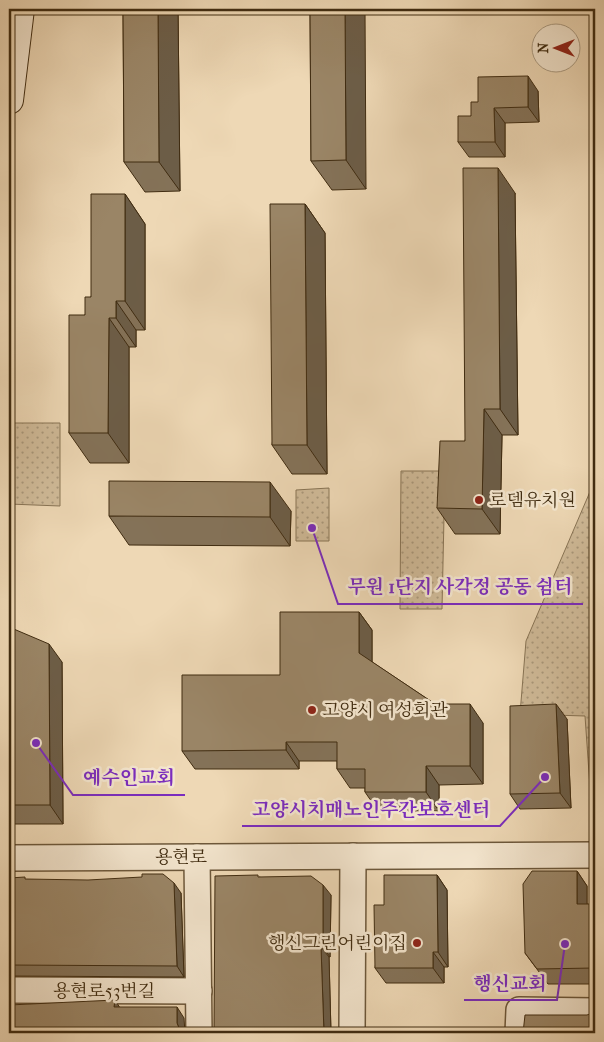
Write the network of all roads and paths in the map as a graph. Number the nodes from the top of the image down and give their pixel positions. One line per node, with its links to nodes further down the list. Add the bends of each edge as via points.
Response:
1 (20, 9): 2 (main road)
2 (9, 100)
3 (595, 855): 4 (street, 용현로)
4 (353, 856): 5 (street, 용현로); 11 (street)
5 (197, 857): 6 (street, 용현로); 8 (street)
6 (9, 858)
7 (9, 990): 8 (street, 용현로53번길)
8 (199, 991): 10 (street)
9 (595, 1011): 12 (street, via 519,1010)
10 (199, 1033)
11 (352, 1033)
12 (518, 1033)

